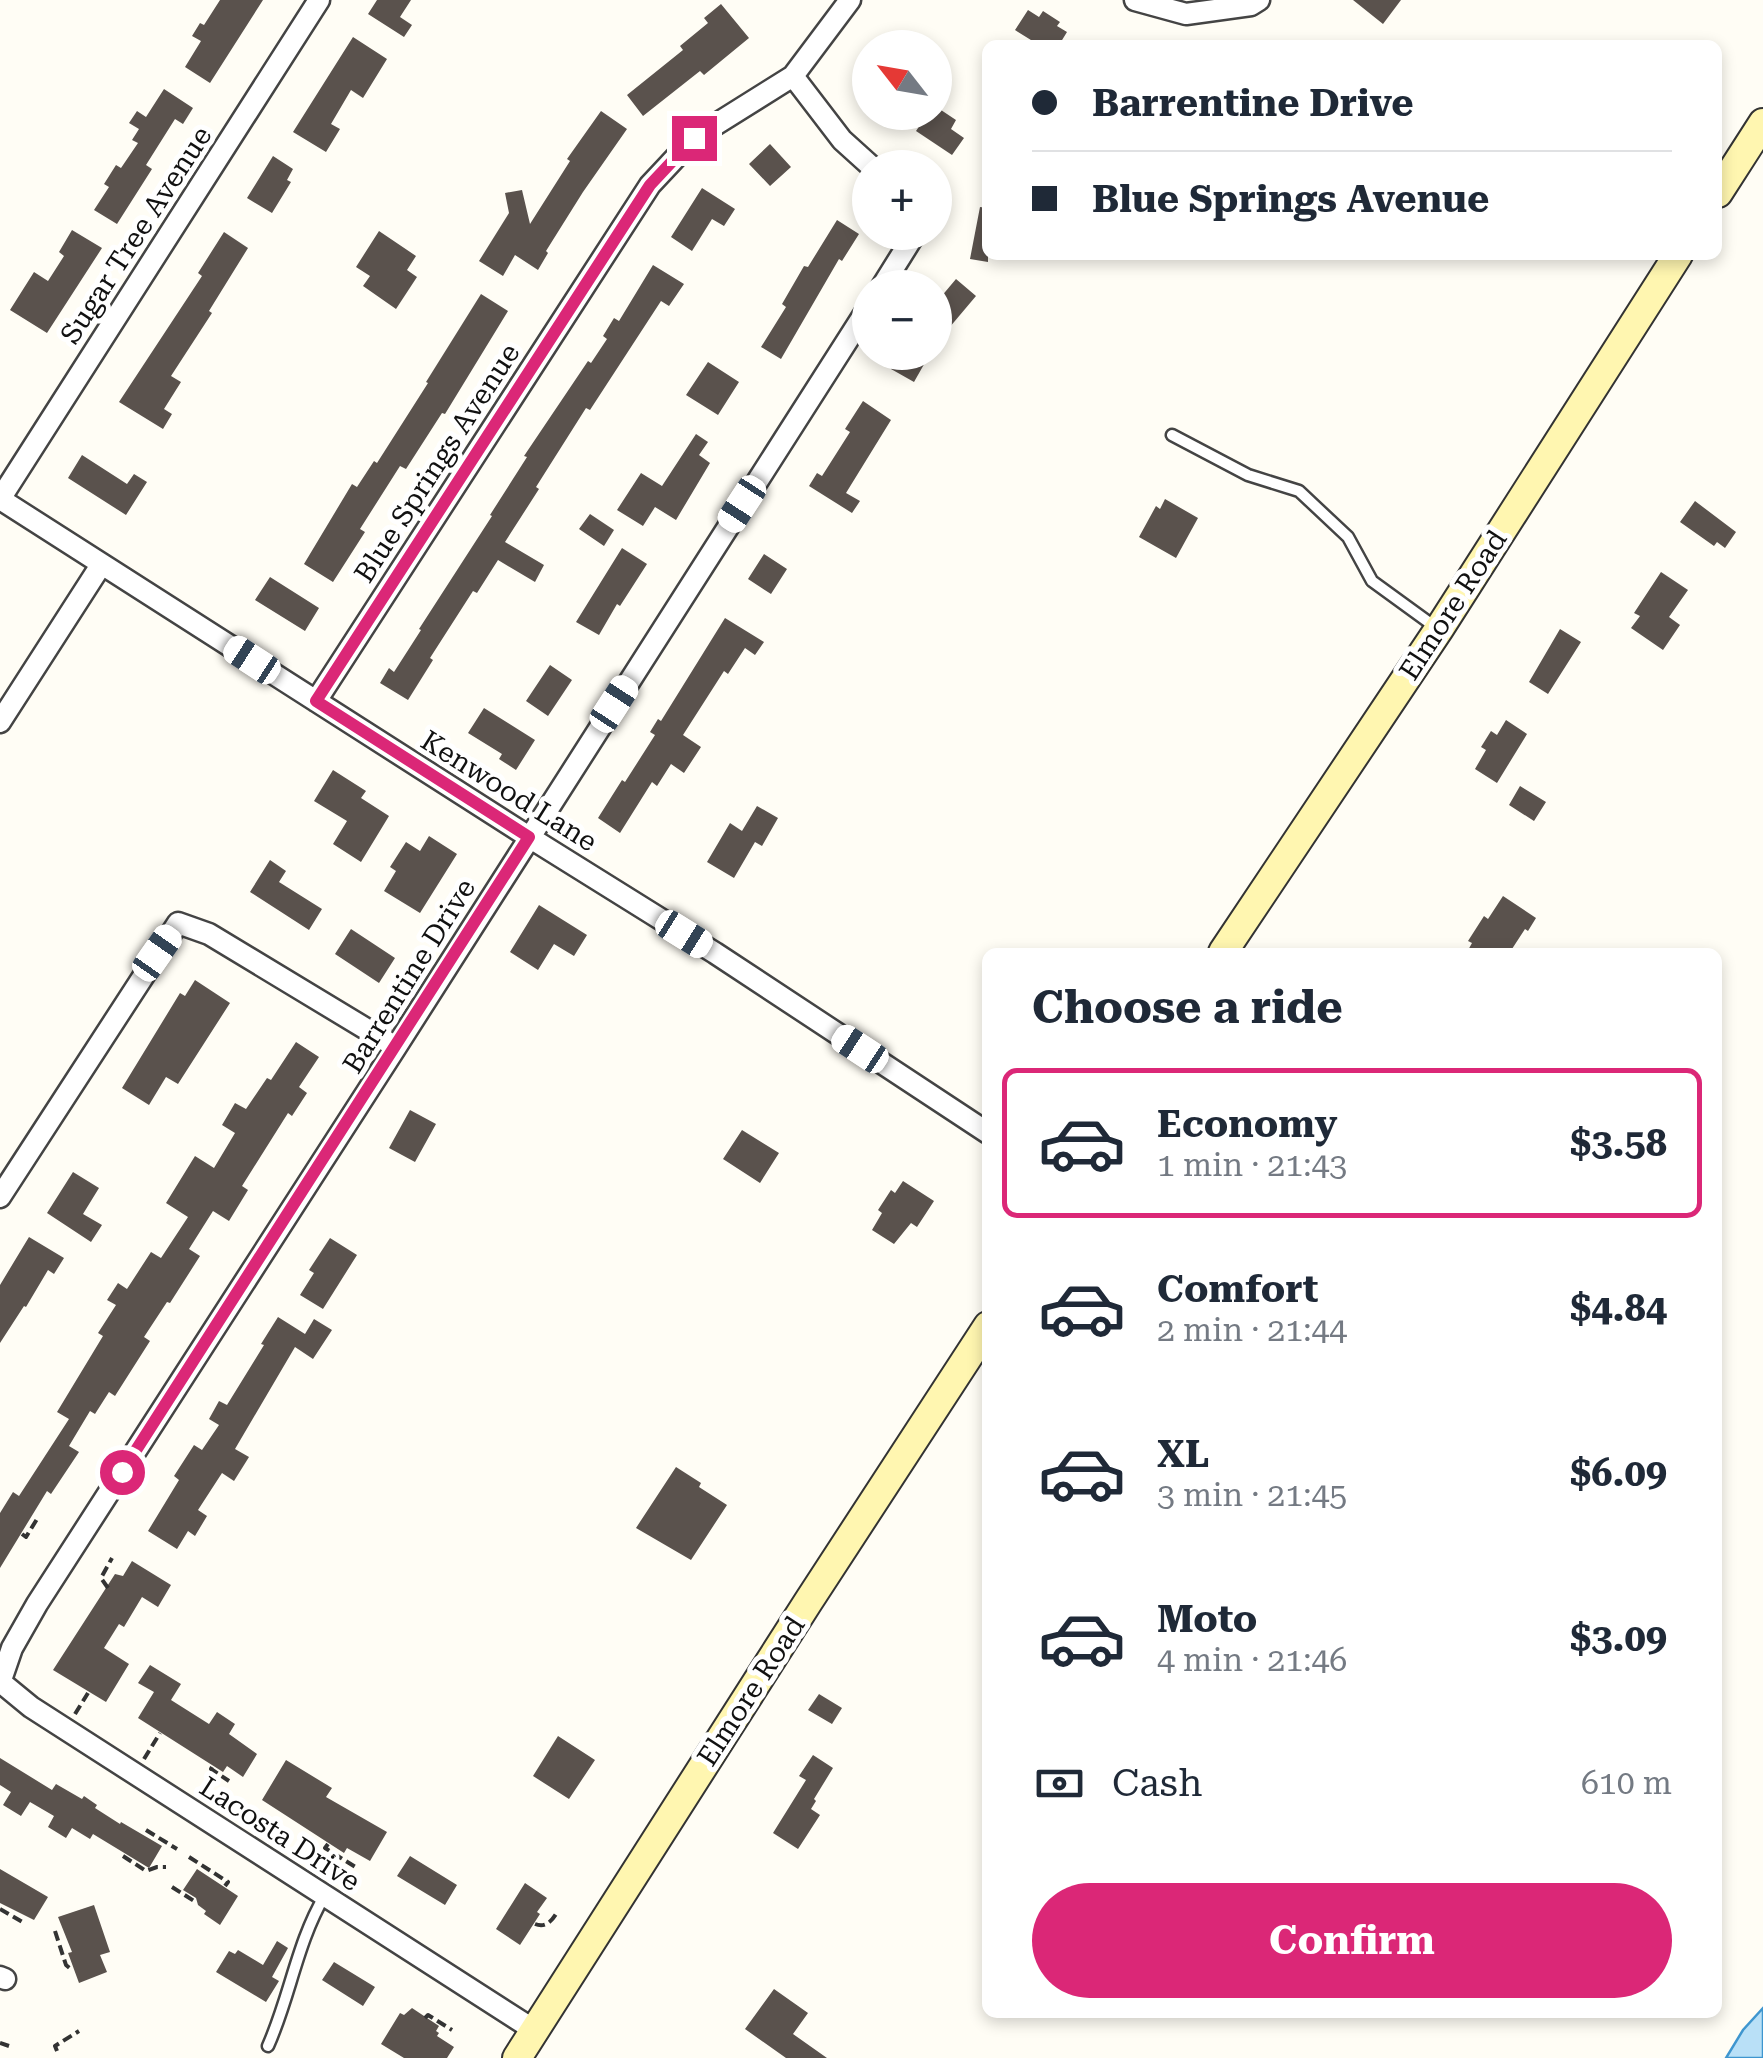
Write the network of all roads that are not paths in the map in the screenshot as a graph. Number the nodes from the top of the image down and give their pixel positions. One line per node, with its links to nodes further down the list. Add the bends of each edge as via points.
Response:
1 (319, 0): 12 (street, Sugar Tree Avenue)
2 (850, 0): 5 (street, Blue Springs Avenue)
3 (1135, 0): 4 (street, via 1186,14)
4 (1259, 0)
5 (793, 76): 7 (street); 15 (street, Blue Springs Avenue, via 694,138 650,185)
6 (1763, 123): 8 (street)
7 (853, 150)
8 (1722, 187)
9 (1675, 260): 14 (street, Elmore Road)
10 (852, 333): 17 (street, Barrentine Drive)
11 (1172, 435): 14 (lane, via 1248,474 1299,491 1348,537 1372,581)
12 (0, 499): 13 (street, Kenwood Lane)
13 (101, 564): 15 (street, Kenwood Lane); 16 (street)
14 (1439, 630): 18 (street, Elmore Road)
15 (316, 701): 17 (street, Kenwood Lane)
16 (0, 722)
17 (529, 837): 19 (street, Barrentine Drive); 20 (street, Kenwood Lane)
18 (1226, 948)
19 (396, 1047): 21 (street, via 209,934 178,923); 23 (street, Barrentine Drive, via 37,1604)
20 (982, 1128)
21 (0, 1197)
22 (982, 1335): 25 (street, Elmore Road)
23 (1, 1680): 24 (street, Lacosta Drive, via 30,1708)
24 (325, 1896): 25 (street, Lacosta Drive); 26 (lane)
25 (534, 2030): 27 (street, Elmore Road)
26 (268, 2046)
27 (517, 2058)

